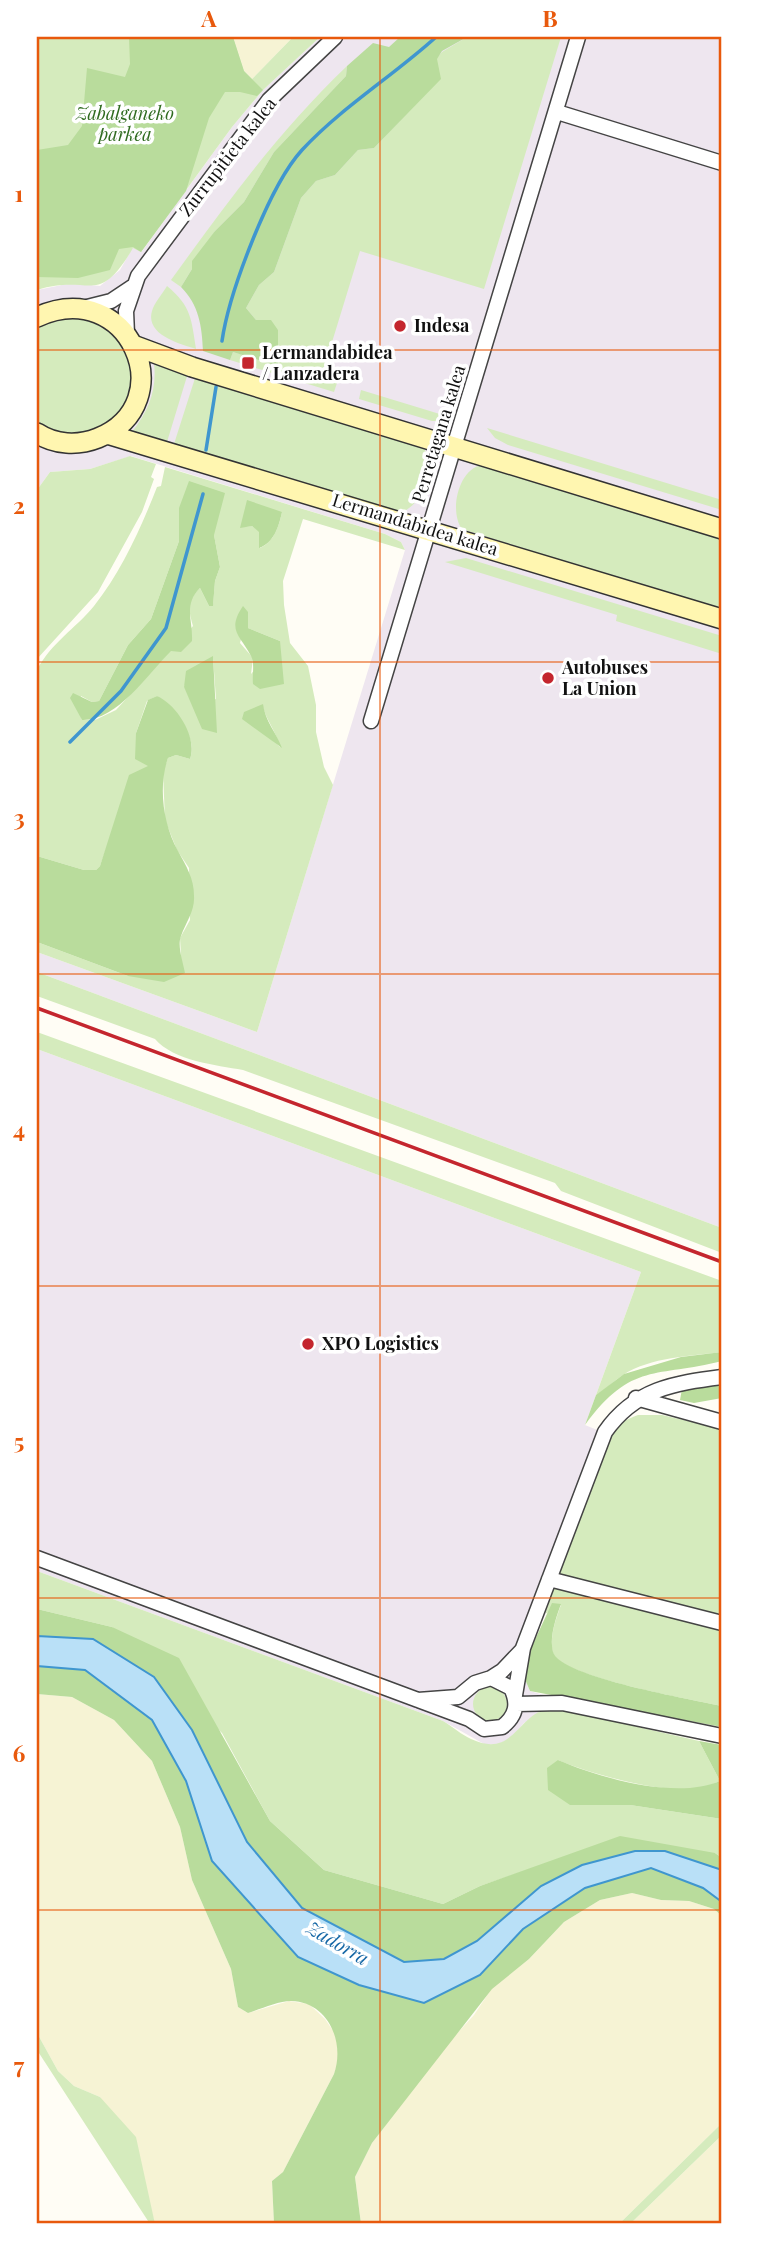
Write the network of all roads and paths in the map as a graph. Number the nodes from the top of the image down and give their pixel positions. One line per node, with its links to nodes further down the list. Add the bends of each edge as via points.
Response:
1 (335, 37): 5 (street, Zurrupitieta kalea, via 270,100)
2 (578, 37): 3 (street, Perretagana kalea)
3 (557, 112): 4 (street); 11 (street, Perretagana kalea)
4 (722, 163)
5 (132, 287): 6 (street, Zurrupitieta kalea, via 111,301); 8 (street, Zurrupitieta kalea, via 126,311)
6 (82, 308): 7 (street, via 51,310); 8 (street, via 114,321)
7 (37, 317)
8 (130, 339): 9 (street, via 141,378 138,395 121,424); 11 (street, via 192,367)
9 (107, 434): 10 (street, via 89,442); 13 (street, Lermandabidea kalea)
10 (42, 441)
11 (454, 448): 12 (street); 13 (street, Perretagana kalea)
12 (722, 529)
13 (430, 530): 14 (street, Lermandabidea kalea); 15 (street, Perretagana kalea)
14 (722, 619)
15 (372, 720)
16 (722, 1377): 17 (street, via 674,1383)
17 (636, 1398): 18 (street); 20 (street, via 605,1432)
18 (722, 1422)
19 (37, 1558): 25 (street)
20 (549, 1579): 21 (street); 22 (street)
21 (722, 1623)
22 (523, 1648): 23 (street); 26 (street)
23 (491, 1678): 24 (street); 26 (street, via 505,1683)
24 (470, 1688): 25 (street, via 457,1697); 27 (street, via 464,1703)
25 (418, 1700): 27 (street)
26 (516, 1700): 27 (street, via 515,1713 502,1727 484,1729); 28 (street, via 562,1703)
27 (469, 1719)
28 (722, 1735)

